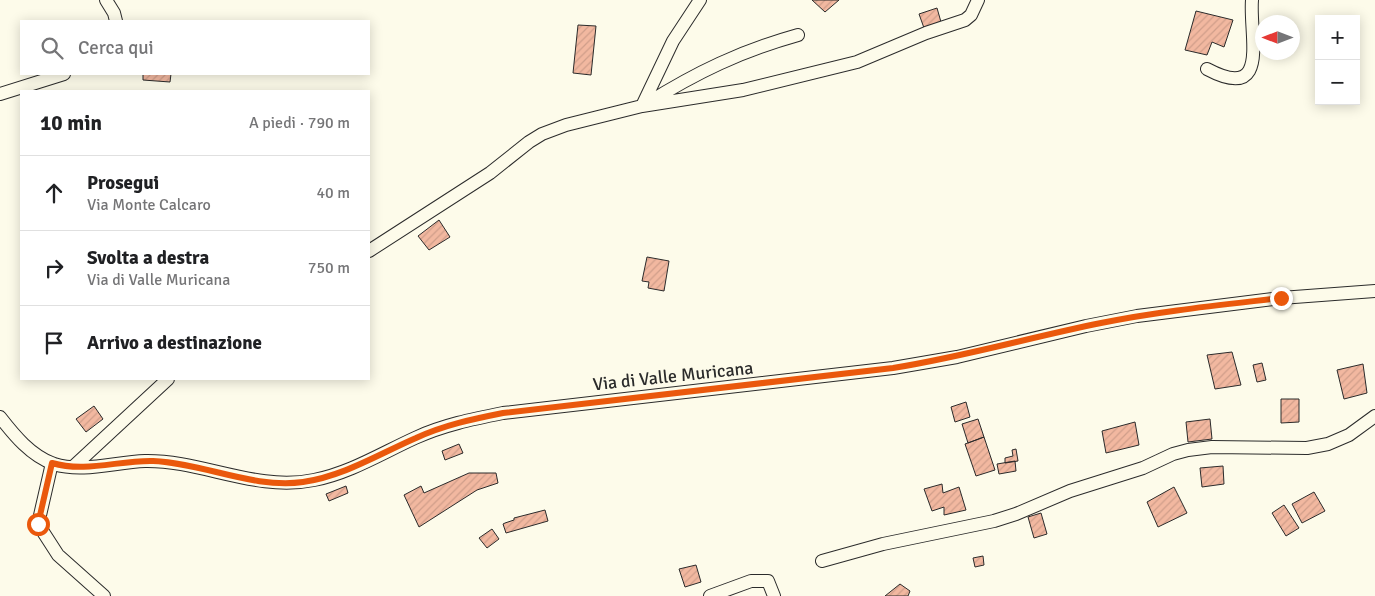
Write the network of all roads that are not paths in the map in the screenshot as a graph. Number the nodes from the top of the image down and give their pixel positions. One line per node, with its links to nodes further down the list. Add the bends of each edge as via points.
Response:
1 (106, 0): 5 (street)
2 (700, 0): 10 (street, via 676,35)
3 (978, 0): 10 (street, via 965,20 857,62 743,90)
4 (1252, 0): 7 (street, via 1254,50 1247,74 1230,79)
5 (116, 20)
6 (798, 35): 10 (street, via 720,62)
7 (1206, 69)
8 (61, 75): 9 (street)
9 (0, 94)
10 (642, 106): 11 (street, via 542,134 490,173)
11 (370, 250)
12 (1375, 291): 17 (street, Via di Valle Muricana, via 1281,298 1137,316 957,357 893,368 503,413 445,426 345,470 304,482 266,481 158,462)
13 (167, 380): 17 (street)
14 (1375, 416): 18 (street, via 1344,438 1323,446 1188,450 1070,491 994,522 883,544)
15 (0, 417): 16 (street, Via di Valle Muricana, via 26,446)
16 (52, 463): 17 (street, Via di Valle Muricana); 19 (street, via 38,524 58,555)
17 (74, 467)
18 (822, 561)
19 (104, 596)
20 (710, 596): 21 (street, via 751,581 768,581)
21 (774, 596)

